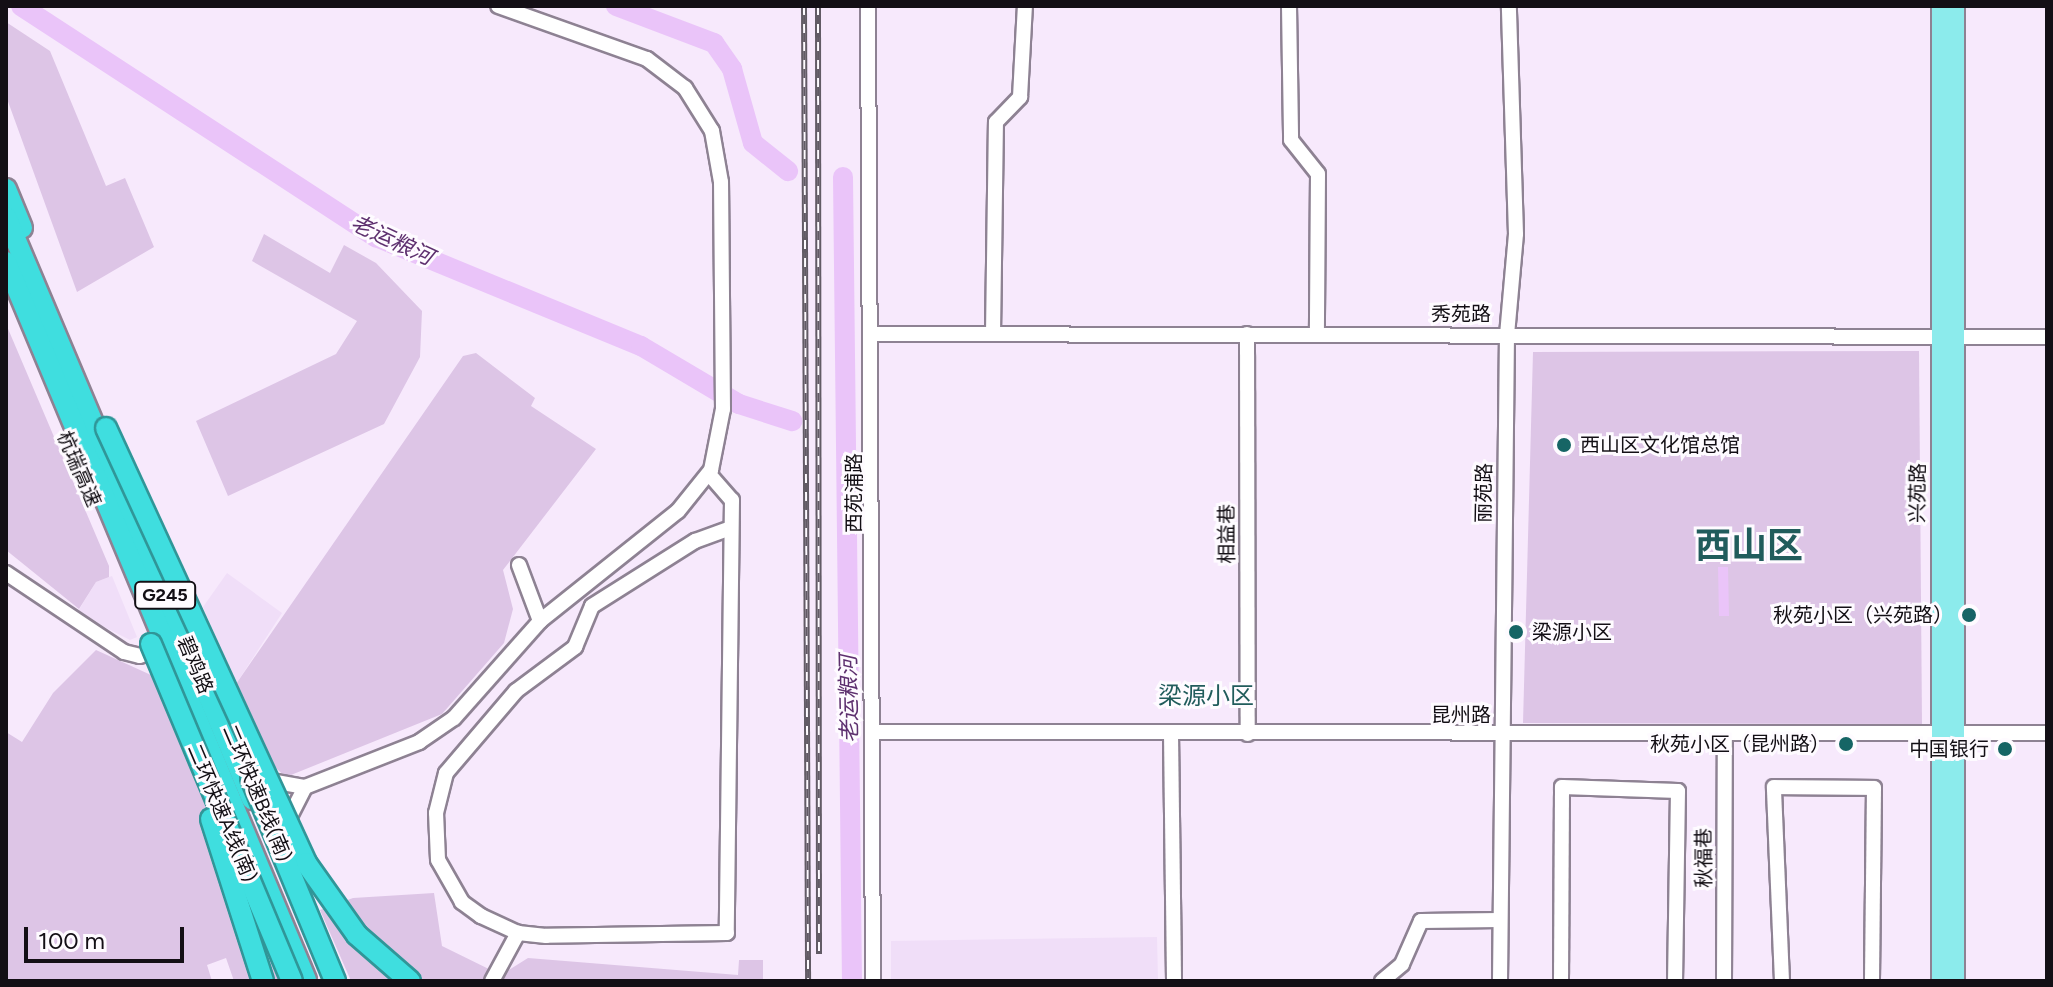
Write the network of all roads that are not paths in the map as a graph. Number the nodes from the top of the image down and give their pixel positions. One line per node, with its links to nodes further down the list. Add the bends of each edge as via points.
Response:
1 (498, 6): 20 (street, via 647,59 700,109 719,154 723,409)
2 (868, 6): 12 (street, 西苑浦路, via 866,292)
3 (1025, 6): 13 (street, via 1020,97 996,122)
4 (1289, 6): 15 (street, via 1291,140 1318,174)
5 (1509, 6): 16 (street, 丽苑路, via 1516,234)
6 (1941, 6): 17 (main road, 兴苑路)
7 (1955, 6): 17 (main road, 兴苑路)
8 (6, 189): 19 (highway, 杭瑞高速)
9 (6, 217): 33 (highway, 碧鸡路 / G245)
10 (6, 262): 25 (highway, 碧鸡路 / G245)
11 (6, 294): 25 (highway, 杭瑞高速)
12 (874, 334): 13 (street, 秀苑路); 26 (street, 西苑浦路)
13 (993, 334): 14 (street, 秀苑路)
14 (1247, 334): 15 (street, 秀苑路); 29 (street, 相益巷)
15 (1317, 334): 16 (street, 秀苑路)
16 (1507, 335): 17 (street, 秀苑路); 30 (street, 丽苑路)
17 (1949, 337): 18 (street, 秀苑路); 32 (main road, 兴苑路)
18 (2047, 337)
19 (106, 428): 38 (highway, 二环快速B线(南), bridge); 40 (highway, bridge, via 306,863 357,935)
20 (709, 474): 21 (street, via 732,500); 24 (street, via 678,511)
21 (731, 528): 37 (street, via 695,541 592,606 575,647 516,691 487,733 446,773 436,813 438,860 462,902); 37 (street, via 727,933)
22 (519, 565): 24 (street)
23 (6, 573): 25 (street, via 124,652 140,656)
24 (540, 621): 34 (street, via 454,718 419,742)
25 (159, 646): 38 (highway, 二环快速A线(南), bridge); 39 (highway, bridge)
26 (875, 732): 27 (street, 昆州路); 42 (street, 西苑浦路)
27 (1171, 733): 29 (street, 昆州路); 43 (street)
28 (2047, 733): 32 (street, 昆州路)
29 (1248, 734): 30 (street, 昆州路)
30 (1500, 735): 31 (street, 昆州路); 36 (street, 丽苑路)
31 (1725, 735): 32 (street, 昆州路); 48 (street, 秋福巷)
32 (1944, 736): 51 (main road, 兴苑路); 52 (main road, 兴苑路)
33 (240, 770): 34 (street); 35 (highway, 碧鸡路 / G245)
34 (305, 787): 35 (street)
35 (275, 853): 38 (highway, 碧鸡路 / G245)
36 (1500, 920): 44 (street, via 1421,921 1402,964); 45 (street, 丽苑路)
37 (518, 933): 41 (street)
38 (317, 980)
39 (263, 981)
40 (410, 981)
41 (492, 981)
42 (873, 981)
43 (1174, 981)
44 (1382, 981)
45 (1500, 981)
46 (1561, 981): 47 (street, via 1562,787 1678,791)
47 (1675, 981)
48 (1724, 981)
49 (1782, 981): 50 (street, via 1774,787 1874,788)
50 (1872, 981)
51 (1941, 981)
52 (1955, 981)

